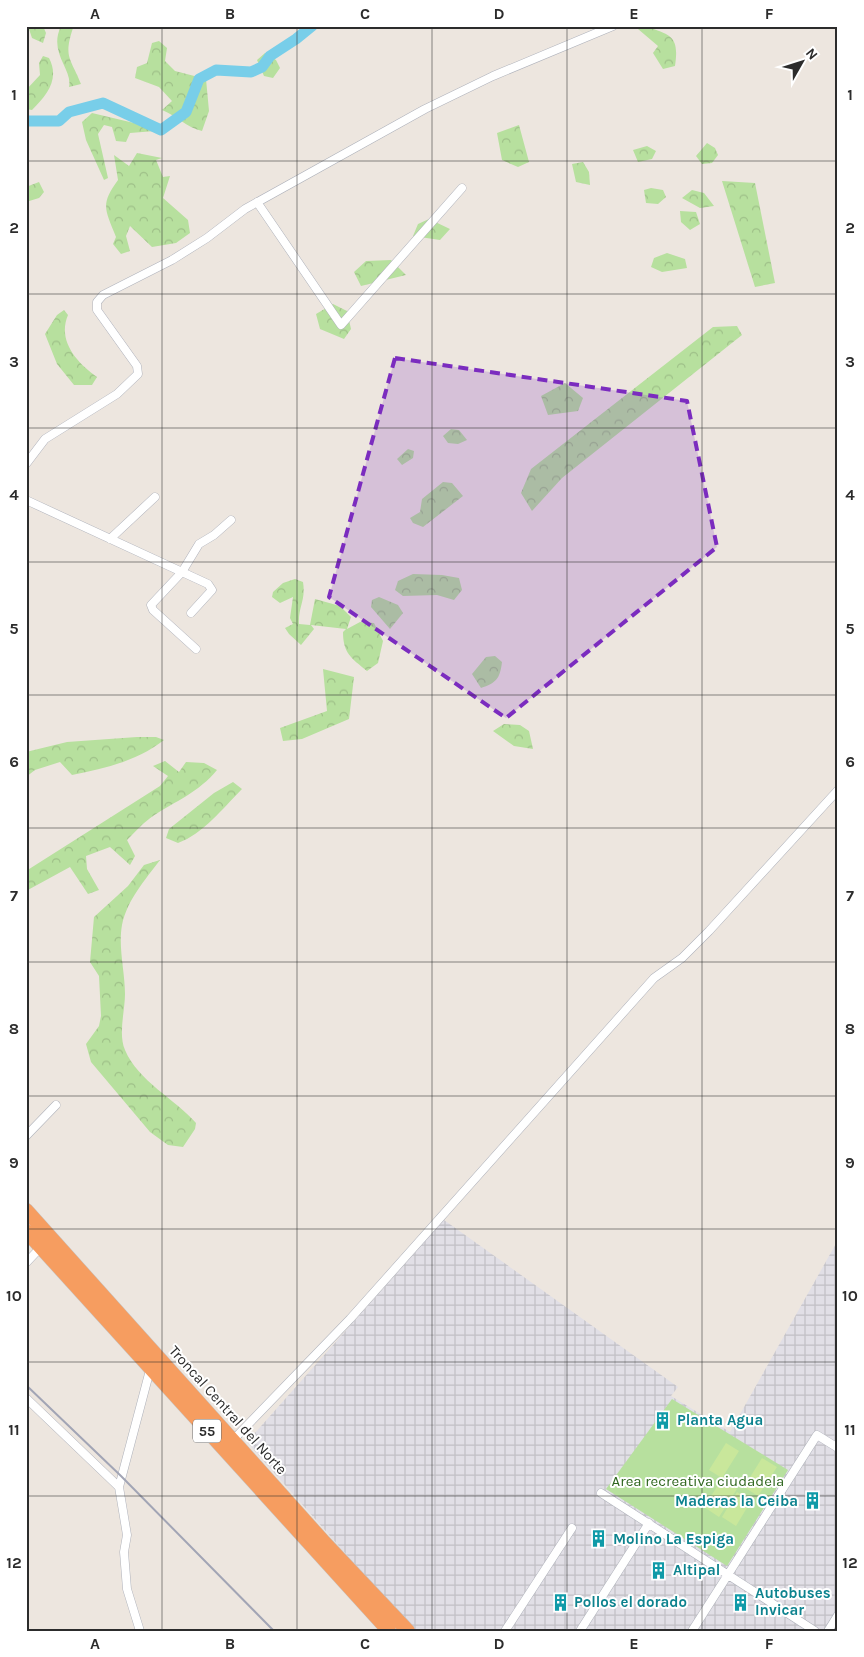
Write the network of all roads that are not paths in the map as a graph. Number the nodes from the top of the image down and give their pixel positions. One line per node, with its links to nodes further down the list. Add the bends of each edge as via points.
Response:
1 (614, 26): 3 (street, via 493,76 425,109)
2 (462, 188): 3 (street, via 341,324)
3 (257, 202): 4 (street, via 192,248 99,299 97,310 137,366 138,374 117,394 45,439)
4 (26, 464)
5 (155, 497): 8 (street)
6 (26, 500): 8 (street)
7 (231, 520): 9 (street, via 199,544)
8 (110, 540): 9 (street)
9 (182, 572): 10 (street, via 212,586); 11 (street, via 151,605)
10 (191, 613)
11 (196, 649)
12 (838, 790): 21 (street, via 709,931 682,958 654,978 350,1318)
13 (56, 1105): 14 (street)
14 (26, 1136)
15 (26, 1210): 21 (highway, Troncal Central del Norte / 55)
16 (26, 1231): 17 (highway, Troncal Central del Norte / 55)
17 (41, 1247): 18 (street); 19 (highway, Troncal Central del Norte / 55)
18 (26, 1263)
19 (150, 1370): 23 (street); 30 (highway, Troncal Central del Norte / 55)
20 (26, 1398): 23 (street)
21 (233, 1440): 31 (highway, Troncal Central del Norte / 55)
22 (838, 1448): 27 (street, via 817,1435)
23 (119, 1487): 29 (street, via 127,1535 124,1552 127,1589)
24 (601, 1493): 25 (street)
25 (649, 1523): 27 (street); 33 (street)
26 (572, 1528): 32 (street)
27 (727, 1575): 34 (street); 35 (street)
28 (838, 1615): 36 (street)
29 (140, 1631)
30 (389, 1631)
31 (408, 1631)
32 (505, 1631)
33 (580, 1631)
34 (692, 1631)
35 (815, 1631)
36 (828, 1631)

